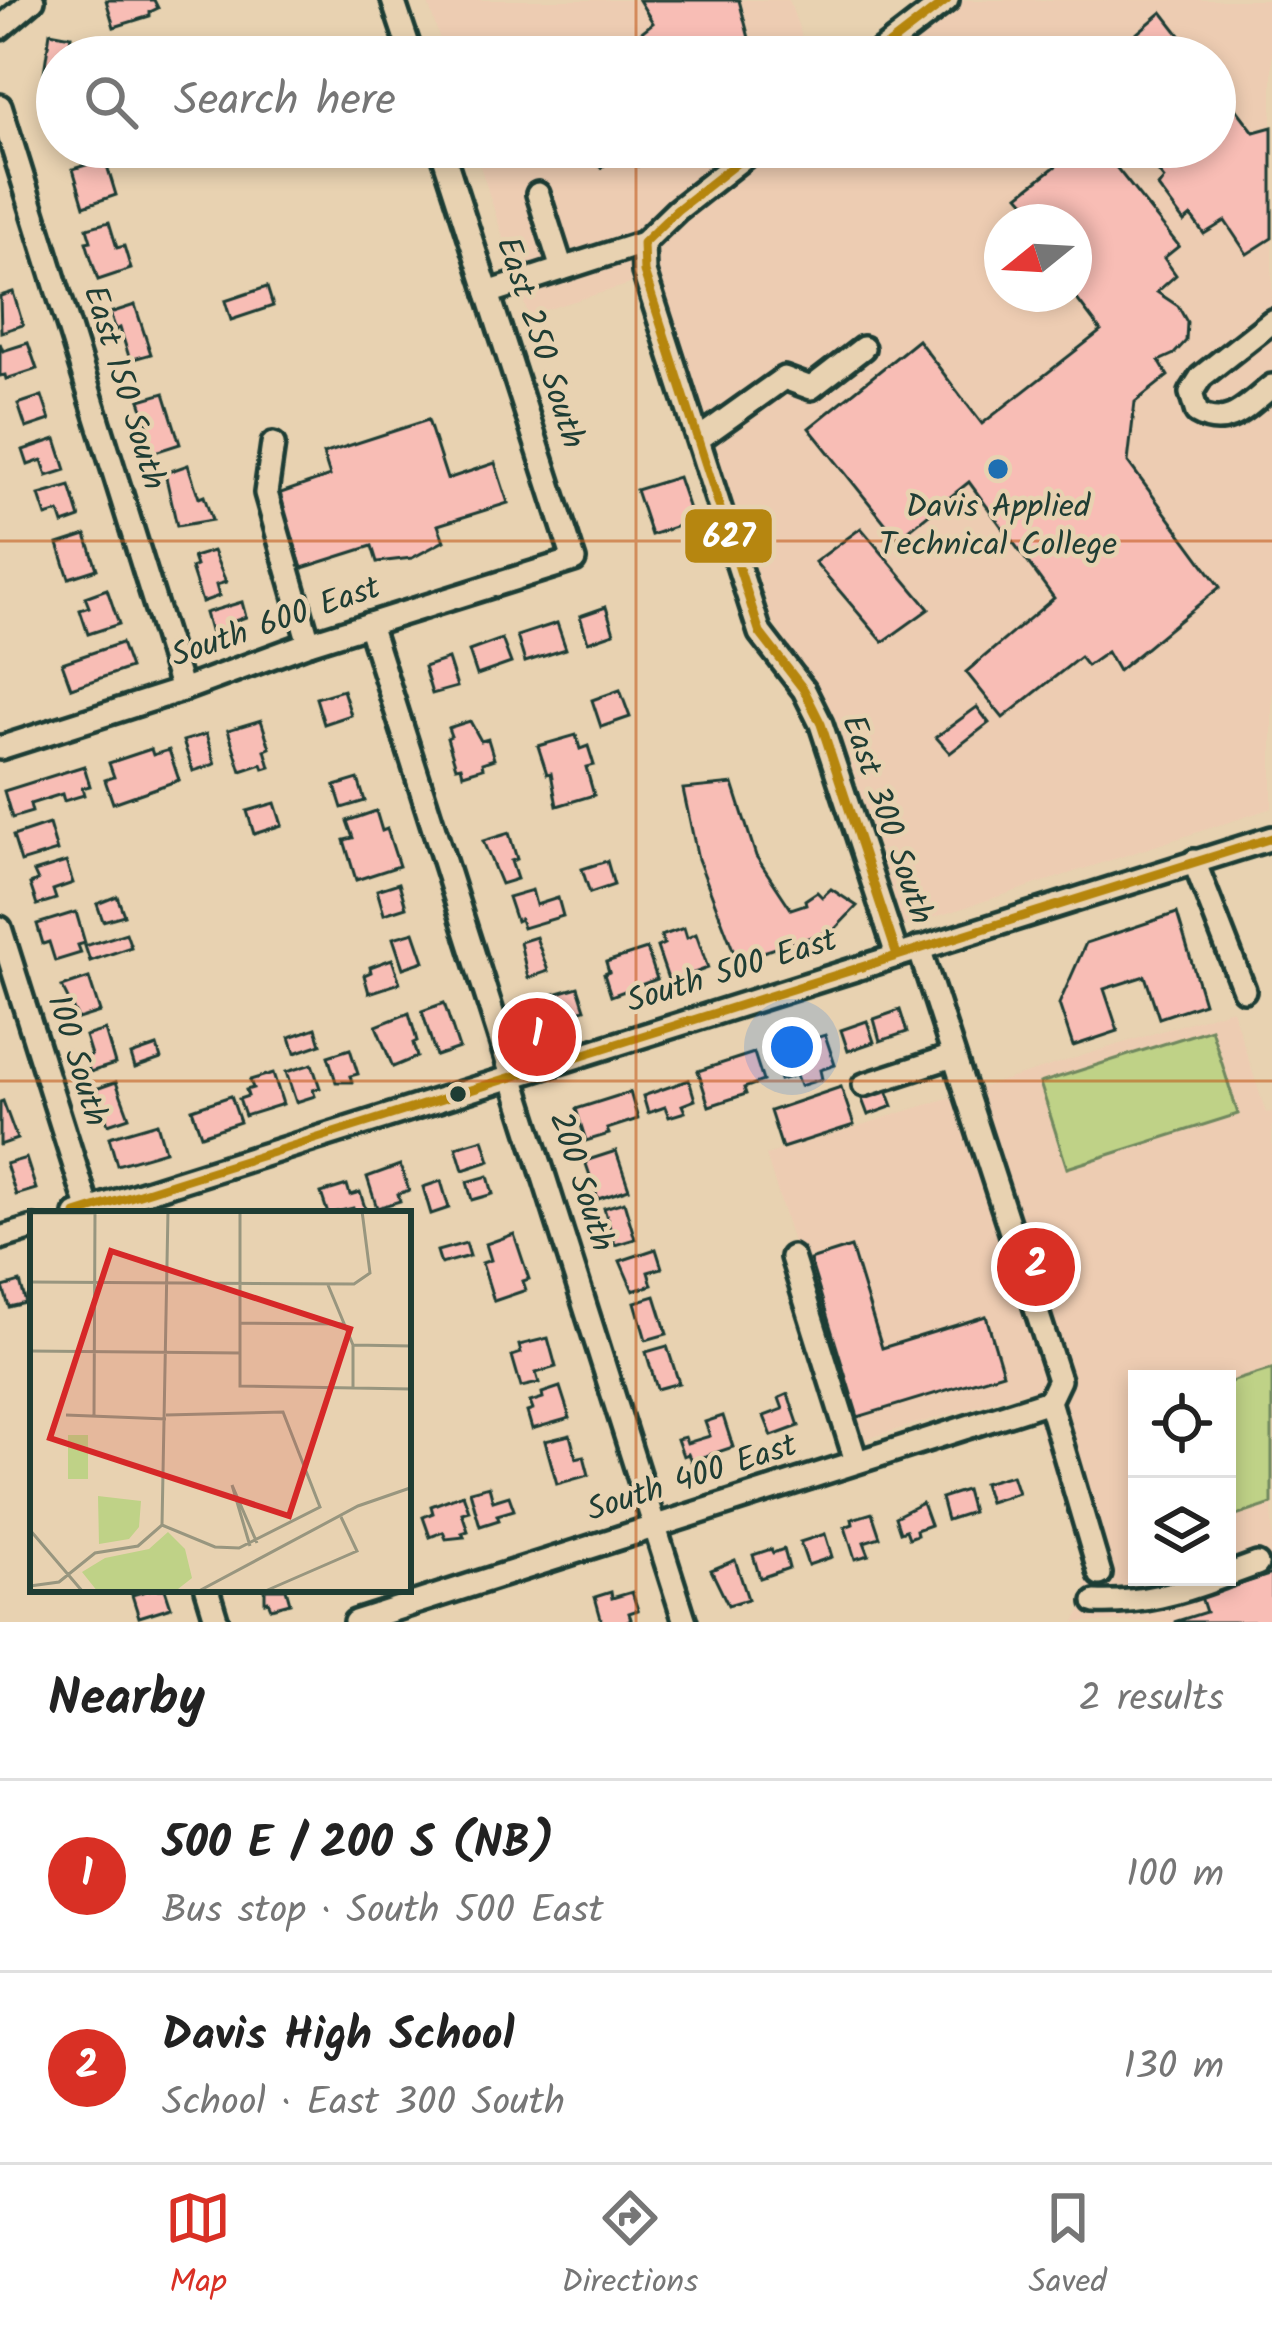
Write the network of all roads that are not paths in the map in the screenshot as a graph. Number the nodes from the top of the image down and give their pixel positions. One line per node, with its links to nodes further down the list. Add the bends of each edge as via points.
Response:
1 (33, 0): 4 (street)
2 (393, 0): 5 (street)
3 (947, 0): 6 (street)
4 (0, 28)
5 (405, 36)
6 (901, 36)
7 (0, 106): 22 (street, East 150 South)
8 (448, 168): 13 (street, East 250 South)
9 (731, 168): 11 (street)
10 (538, 194): 12 (street)
11 (643, 243): 12 (street); 17 (street, East 300 South, via 644,272)
12 (562, 269): 13 (street)
13 (488, 293): 19 (street, East 250 South)
14 (1272, 321): 16 (street, via 1191,393 1197,413 1212,422 1230,419)
15 (863, 348): 17 (street, via 811,388 784,378 770,385)
16 (1272, 386)
17 (700, 438): 27 (street, East 300 South, via 760,633 821,724)
18 (273, 444): 21 (street, via 266,493)
19 (574, 560): 20 (street, South 600 East)
20 (370, 624): 21 (street, South 600 East); 30 (street, 200 South)
21 (309, 643): 22 (street, South 600 East)
22 (182, 690): 23 (street, South 600 East)
23 (0, 748)
24 (1272, 838): 25 (street, South 500 East)
25 (1194, 861): 27 (street, South 500 East); 28 (street)
26 (0, 928): 32 (street, 100 South)
27 (908, 952): 29 (street, East 300 South); 30 (street, South 500 East)
28 (1244, 990)
29 (953, 1056): 31 (street); 37 (street, East 300 South, via 1059,1380)
30 (512, 1075): 33 (street, South 500 East); 39 (street, 200 South)
31 (864, 1085)
32 (83, 1211)
33 (90, 1211)
34 (30, 1229): 35 (street)
35 (0, 1238)
36 (792, 1257): 38 (street)
37 (1048, 1400): 38 (street, South 400 East); 42 (street, East 300 South)
38 (856, 1462): 39 (street, South 400 East)
39 (654, 1525): 47 (street, South 400 East); 48 (street, 200 South)
40 (1257, 1564): 41 (street)
41 (1236, 1572)
42 (1100, 1574)
43 (1194, 1586): 45 (street)
44 (208, 1592): 46 (street)
45 (1095, 1602)
46 (217, 1622)
47 (355, 1622)
48 (685, 1622)

